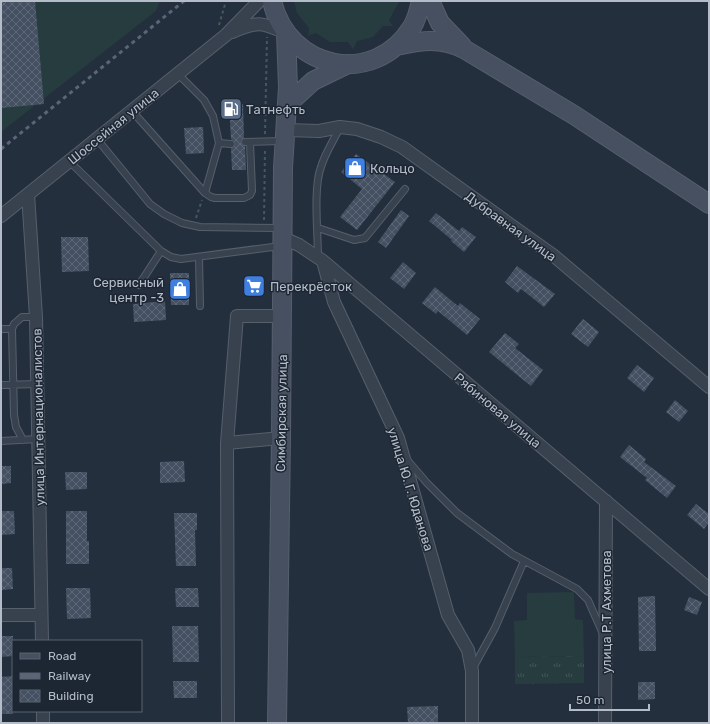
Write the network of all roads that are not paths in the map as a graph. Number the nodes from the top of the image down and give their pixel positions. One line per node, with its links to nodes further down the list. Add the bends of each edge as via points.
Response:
1 (259, 1): 6 (street)
2 (272, 1): 5 (main road)
3 (421, 1): 7 (main road, via 412,26)
4 (430, 1): 8 (main road, via 440,23)
5 (286, 33): 6 (street, via 259,23); 9 (main road, via 293,42 316,58); 11 (main road, Симбирская улица)
6 (226, 35): 10 (street, Шоссейная улица)
7 (396, 46): 8 (main road, via 437,40); 9 (main road, via 380,57)
8 (464, 49): 22 (main road, via 574,115)
9 (348, 64): 11 (main road, via 314,81)
10 (178, 74): 12 (street, Шоссейная улица); 16 (lane, via 204,100 213,116)
11 (288, 104): 14 (main road, Симбирская улица)
12 (132, 111): 15 (street, Шоссейная улица); 20 (lane)
13 (340, 127): 14 (street, Дубравная улица); 24 (lane, via 320,171 317,194); 38 (street, Дубравная улица, via 367,131 402,147 554,256)
14 (285, 136): 20 (lane, via 265,142 248,142 252,190 250,195 244,198 215,198); 25 (main road, Симбирская улица)
15 (97, 139): 18 (street, Шоссейная улица); 25 (lane, via 150,204 164,214 182,223 200,227 264,228)
16 (219, 144): 17 (lane); 20 (lane)
17 (231, 144)
18 (69, 161): 21 (street, Шоссейная улица); 26 (lane)
19 (405, 189): 24 (lane, via 365,238 354,240)
20 (205, 193)
21 (28, 194): 23 (street, Шоссейная улица); 32 (street, улица Интернационалистов)
22 (709, 204)
23 (1, 216)
24 (318, 228): 28 (lane)
25 (283, 237): 27 (lane); 28 (street, Рябиновая улица); 31 (main road, Симбирская улица)
26 (161, 251): 27 (lane, via 171,257 182,259); 29 (lane)
27 (199, 257): 30 (lane)
28 (321, 259): 44 (street, улица Ю. Г. Юданова, via 334,302 398,438); 45 (street, Рябиновая улица)
29 (139, 285)
30 (200, 306)
31 (282, 316): 39 (main road, Симбирская улица); 43 (street, via 237,316)
32 (36, 317): 34 (lane, via 22,317); 35 (street, улица Интернационалистов)
33 (1, 329): 34 (lane)
34 (12, 329): 37 (lane)
35 (37, 384): 37 (lane); 40 (street, улица Интернационалистов)
36 (1, 385): 37 (lane)
37 (13, 385): 41 (lane, via 15,422)
38 (709, 386)
39 (281, 438): 43 (street); 56 (main road, Симбирская улица)
40 (38, 439): 41 (lane); 49 (street, улица Интернационалистов)
41 (23, 440): 42 (lane)
42 (1, 441)
43 (227, 443): 55 (street)
44 (402, 453): 46 (lane, via 457,513); 52 (street, улица Ю. Г. Юданова, via 448,615 468,650)
45 (606, 501): 47 (street, Рябиновая улица); 51 (street, улица Р.Т Ахметова)
46 (524, 561): 51 (lane, via 577,589 588,600); 52 (lane, via 509,600)
47 (709, 589)
48 (1, 615): 49 (street)
49 (41, 615): 50 (street, улица Интернационалистов)
50 (42, 640)
51 (606, 640): 58 (street, улица Р.Т Ахметова)
52 (472, 671): 57 (street, улица Ю. Г. Юданова)
53 (43, 712): 54 (street)
54 (43, 723)
55 (228, 723)
56 (277, 723)
57 (472, 723)
58 (605, 723)

